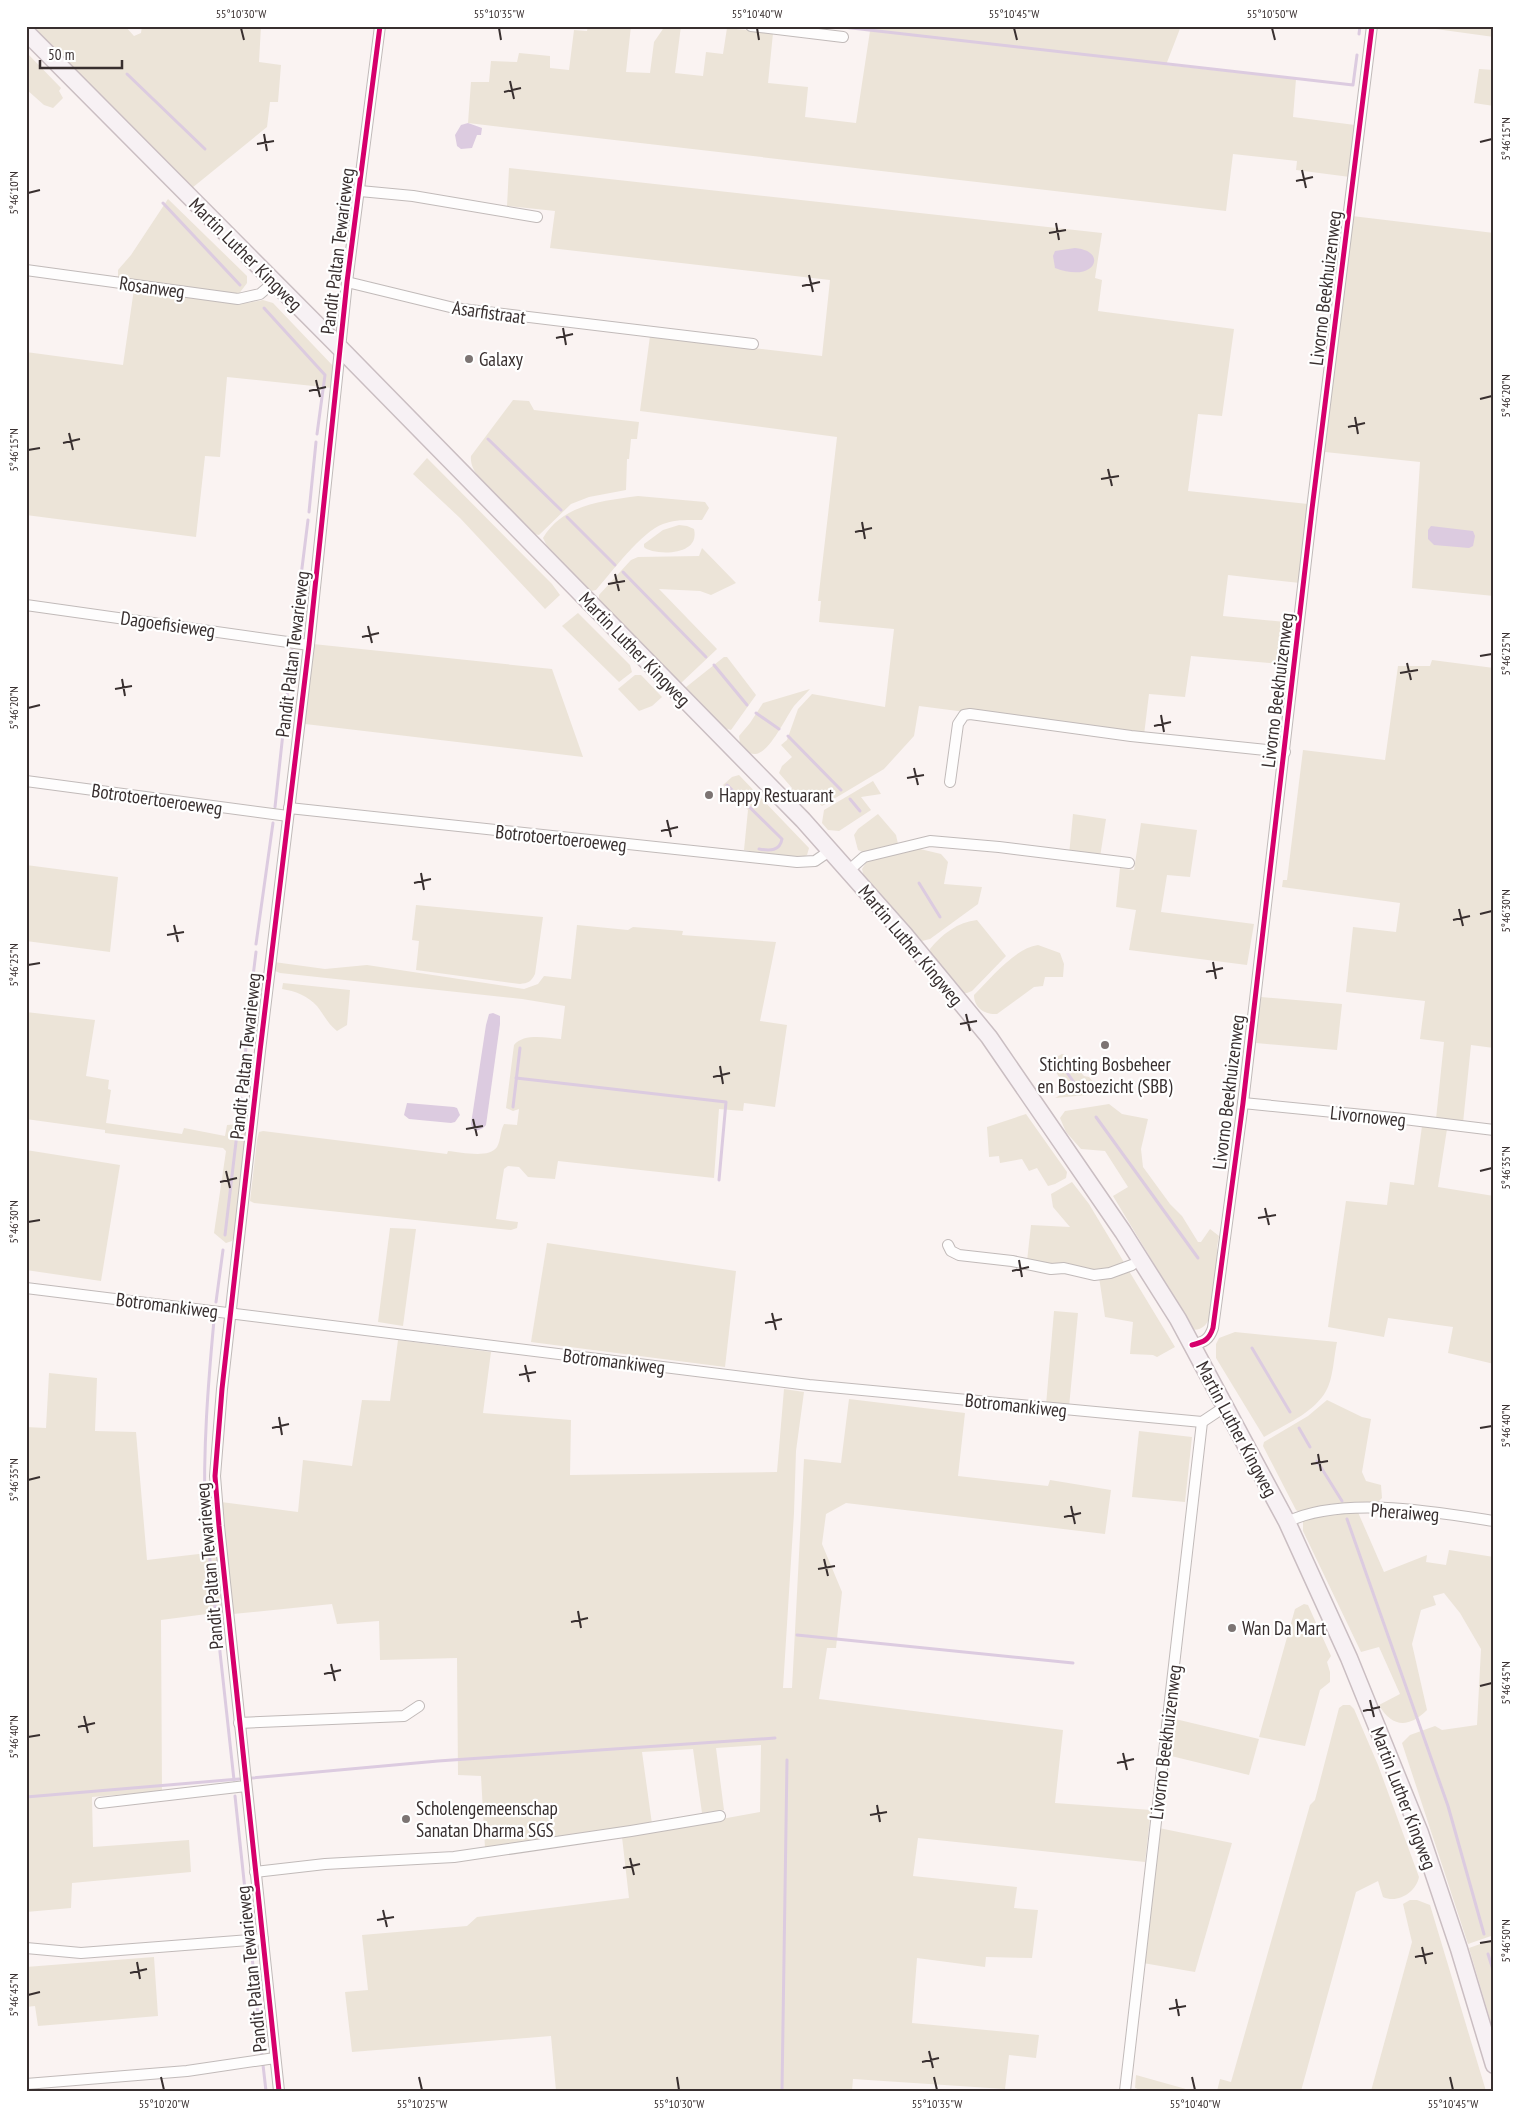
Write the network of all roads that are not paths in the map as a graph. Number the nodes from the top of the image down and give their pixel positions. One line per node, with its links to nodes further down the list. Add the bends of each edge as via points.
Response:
1 (380, 26): 6 (street, Pandit Paltan Tewarieweg)
2 (751, 26): 5 (street)
3 (1372, 26): 15 (street, Livorno Beekhuizenweg)
4 (26, 32): 9 (main road, Martin Luther Kingweg)
5 (843, 37)
6 (360, 191): 7 (street, via 413,196); 10 (street, Pandit Paltan Tewarieweg)
7 (537, 217)
8 (26, 270): 9 (street, Rosanweg, via 238,299 260,294)
9 (274, 282): 12 (main road, Martin Luther Kingweg)
10 (348, 282): 11 (street, Asarfistraat, via 454,308); 12 (street, Pandit Paltan Tewarieweg)
11 (753, 344)
12 (340, 348): 14 (street, Pandit Paltan Tewarieweg); 19 (main road, Martin Luther Kingweg)
13 (26, 605): 14 (street, Dagoefisieweg)
14 (309, 645): 18 (street, Pandit Paltan Tewarieweg)
15 (1285, 752): 17 (street, via 1131,736 970,714 964,715 958,724); 22 (street, Livorno Beekhuizenweg)
16 (26, 781): 18 (street, Botrotoertoeroeweg)
17 (950, 782)
18 (288, 812): 19 (street, Botrotoertoeroeweg, via 797,862 815,861); 27 (street, Pandit Paltan Tewarieweg)
19 (831, 850): 21 (main road, Martin Luther Kingweg)
20 (1129, 863): 21 (street, via 930,841 864,857)
21 (848, 871): 28 (main road, Martin Luther Kingweg, via 989,1037 1123,1232)
22 (1243, 1103): 23 (street, Livornoweg); 28 (street, Livorno Beekhuizenweg, via 1213,1328 1206,1341)
23 (1494, 1130)
24 (948, 1245): 25 (street, via 959,1255 1094,1274 1110,1273)
25 (1132, 1265)
26 (26, 1288): 27 (street, Botromankiweg)
27 (230, 1312): 30 (street, Botromankiweg, via 809,1385); 34 (street, Pandit Paltan Tewarieweg, via 215,1476)
28 (1192, 1345): 29 (main road, Martin Luther Kingweg)
29 (1226, 1406): 30 (street); 32 (main road, Martin Luther Kingweg)
30 (1202, 1422): 45 (street, Livorno Beekhuizenweg)
31 (1494, 1521): 32 (street, Pheraiweg, via 1384,1507 1321,1510)
32 (1287, 1522): 42 (main road, Martin Luther Kingweg, via 1349,1658 1420,1833)
33 (419, 1706): 34 (street, via 404,1716)
34 (239, 1723): 35 (street, Pandit Paltan Tewarieweg)
35 (246, 1786): 36 (street); 38 (street, Pandit Paltan Tewarieweg)
36 (100, 1803)
37 (720, 1816): 38 (street, via 454,1857 325,1864)
38 (255, 1872): 39 (street, Pandit Paltan Tewarieweg)
39 (264, 1939): 40 (street, via 81,1953); 41 (street, Pandit Paltan Tewarieweg)
40 (26, 1948)
41 (276, 2058): 43 (street, via 188,2071); 44 (street, Pandit Paltan Tewarieweg)
42 (1494, 2065)
43 (26, 2084)
44 (279, 2091)
45 (1125, 2091)

